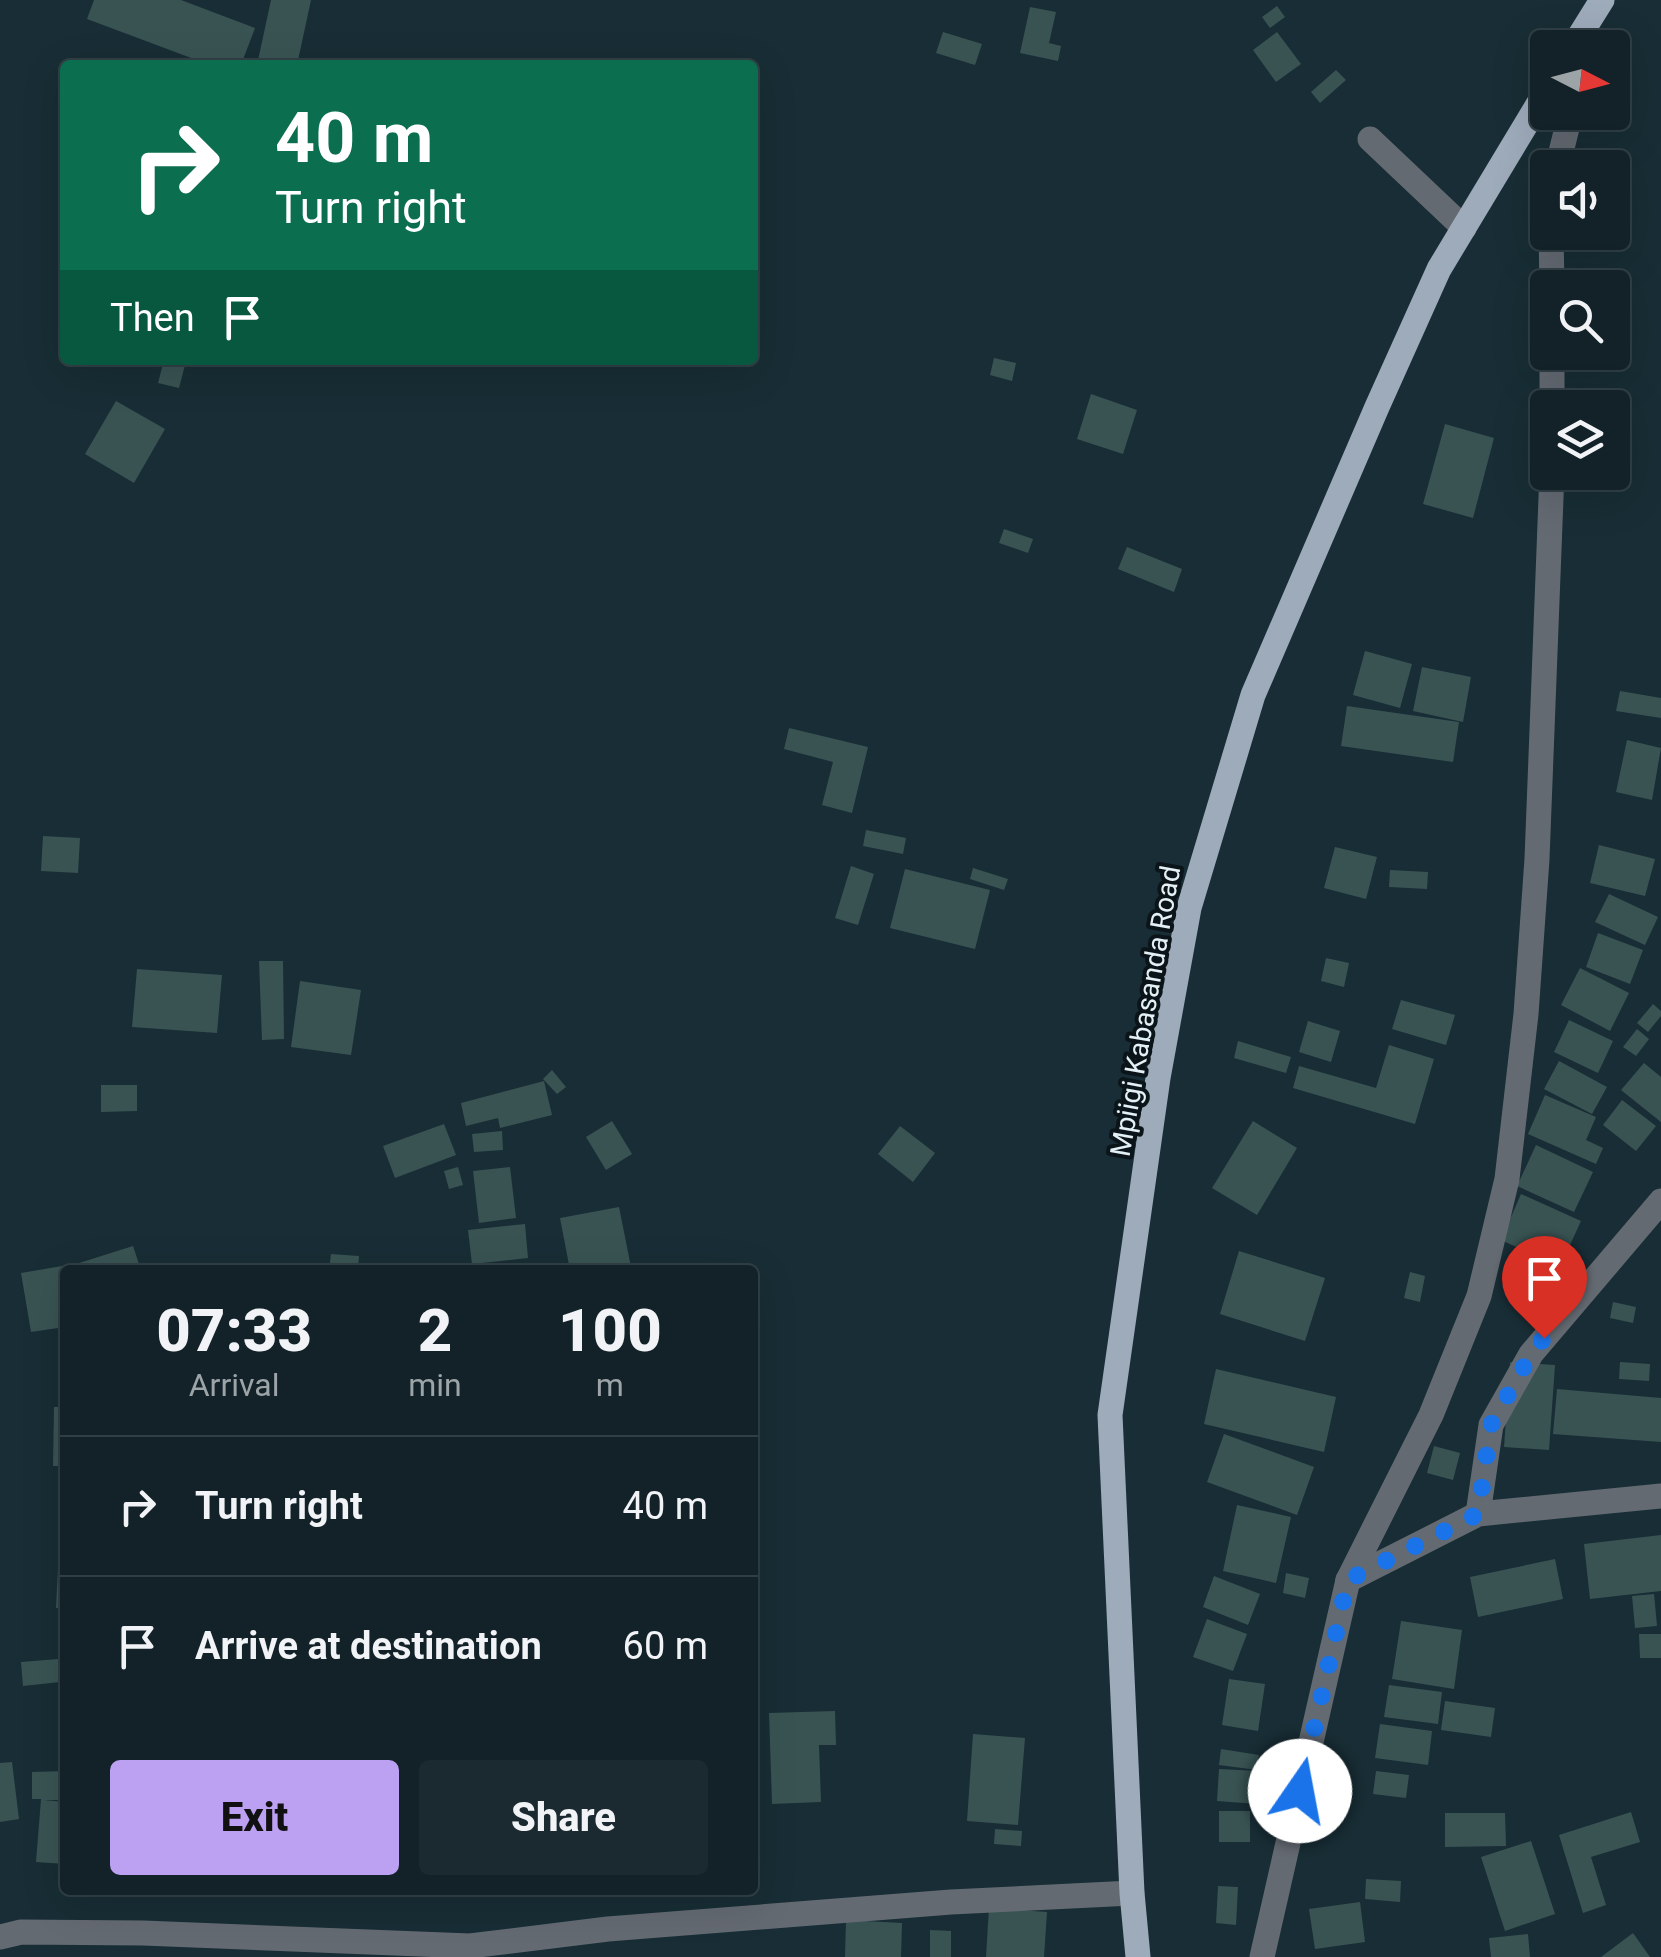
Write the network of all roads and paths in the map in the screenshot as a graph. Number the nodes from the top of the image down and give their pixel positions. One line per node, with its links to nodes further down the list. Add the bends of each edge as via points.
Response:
1 (1599, 3): 2 (main road); 3 (street)
2 (1583, 30)
3 (1592, 30)
4 (1530, 118): 6 (main road, Mpiigi Kabasanda Road)
5 (1370, 139): 6 (street)
6 (1464, 228): 12 (main road, Mpiigi Kabasanda Road, via 1423,304 1253,695 1189,908 1110,1415)
7 (1551, 490): 11 (street, via 1538,858 1507,1179 1479,1296 1431,1415)
8 (1661, 1200): 10 (street, via 1514,1382 1491,1425)
9 (1661, 1496): 10 (street)
10 (1478, 1514): 11 (street)
11 (1348, 1580): 15 (street)
12 (1132, 1893): 13 (street, via 608,1929 470,1946 143,1933); 14 (main road, Mpiigi Kabasanda Road)
13 (0, 1936)
14 (1138, 1957)
15 (1262, 1957)

